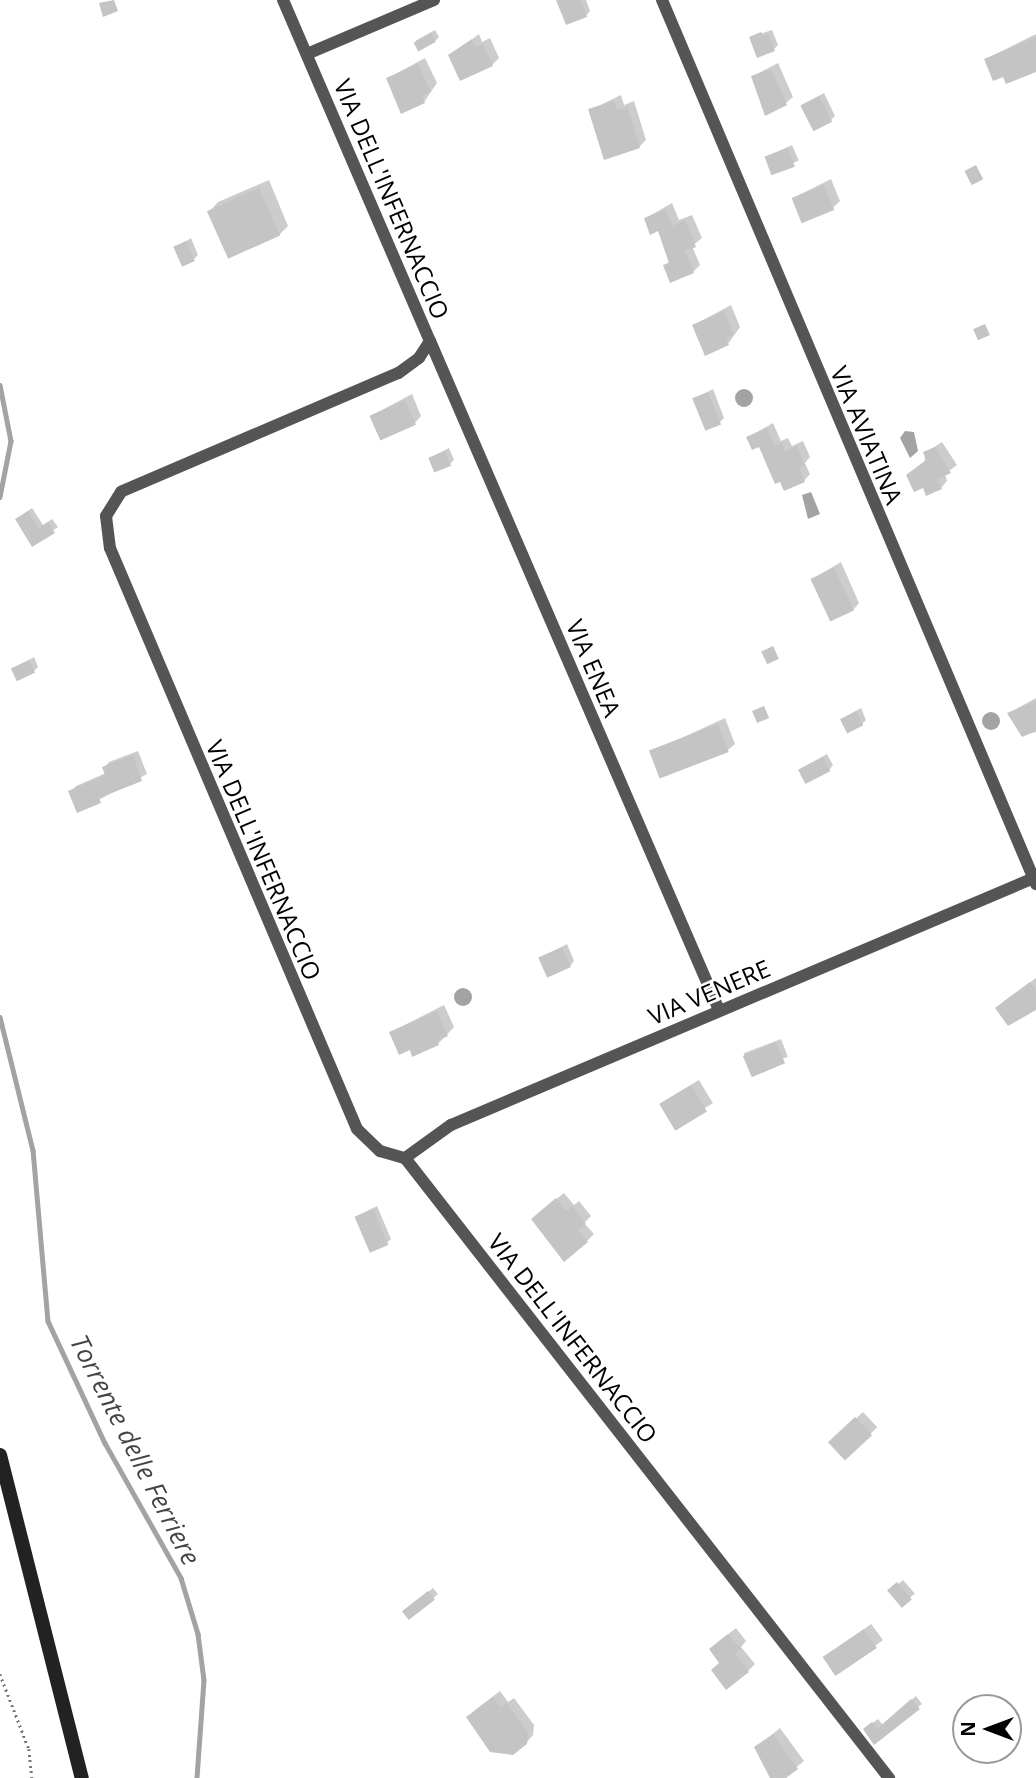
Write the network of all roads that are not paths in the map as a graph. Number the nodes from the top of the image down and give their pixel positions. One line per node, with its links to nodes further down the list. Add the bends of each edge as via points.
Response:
1 (283, 0): 4 (street, VIA DELL'INFERNACCIO)
2 (434, 0): 4 (street)
3 (662, 0): 6 (street, VIA AVIATINA)
4 (307, 54): 5 (street, VIA DELL'INFERNACCIO)
5 (430, 341): 7 (street, VIA ENEA); 8 (street, VIA DELL'INFERNACCIO, via 419,358 398,373 128,487 111,501 105,525 110,548 350,1118 374,1147)
6 (1034, 880): 7 (street, VIA VENERE)
7 (719, 1010): 8 (street, VIA VENERE, via 451,1125)
8 (405, 1158): 11 (street, VIA DELL'INFERNACCIO)
9 (0, 1455): 10 (main road)
10 (82, 1778)
11 (889, 1778)

